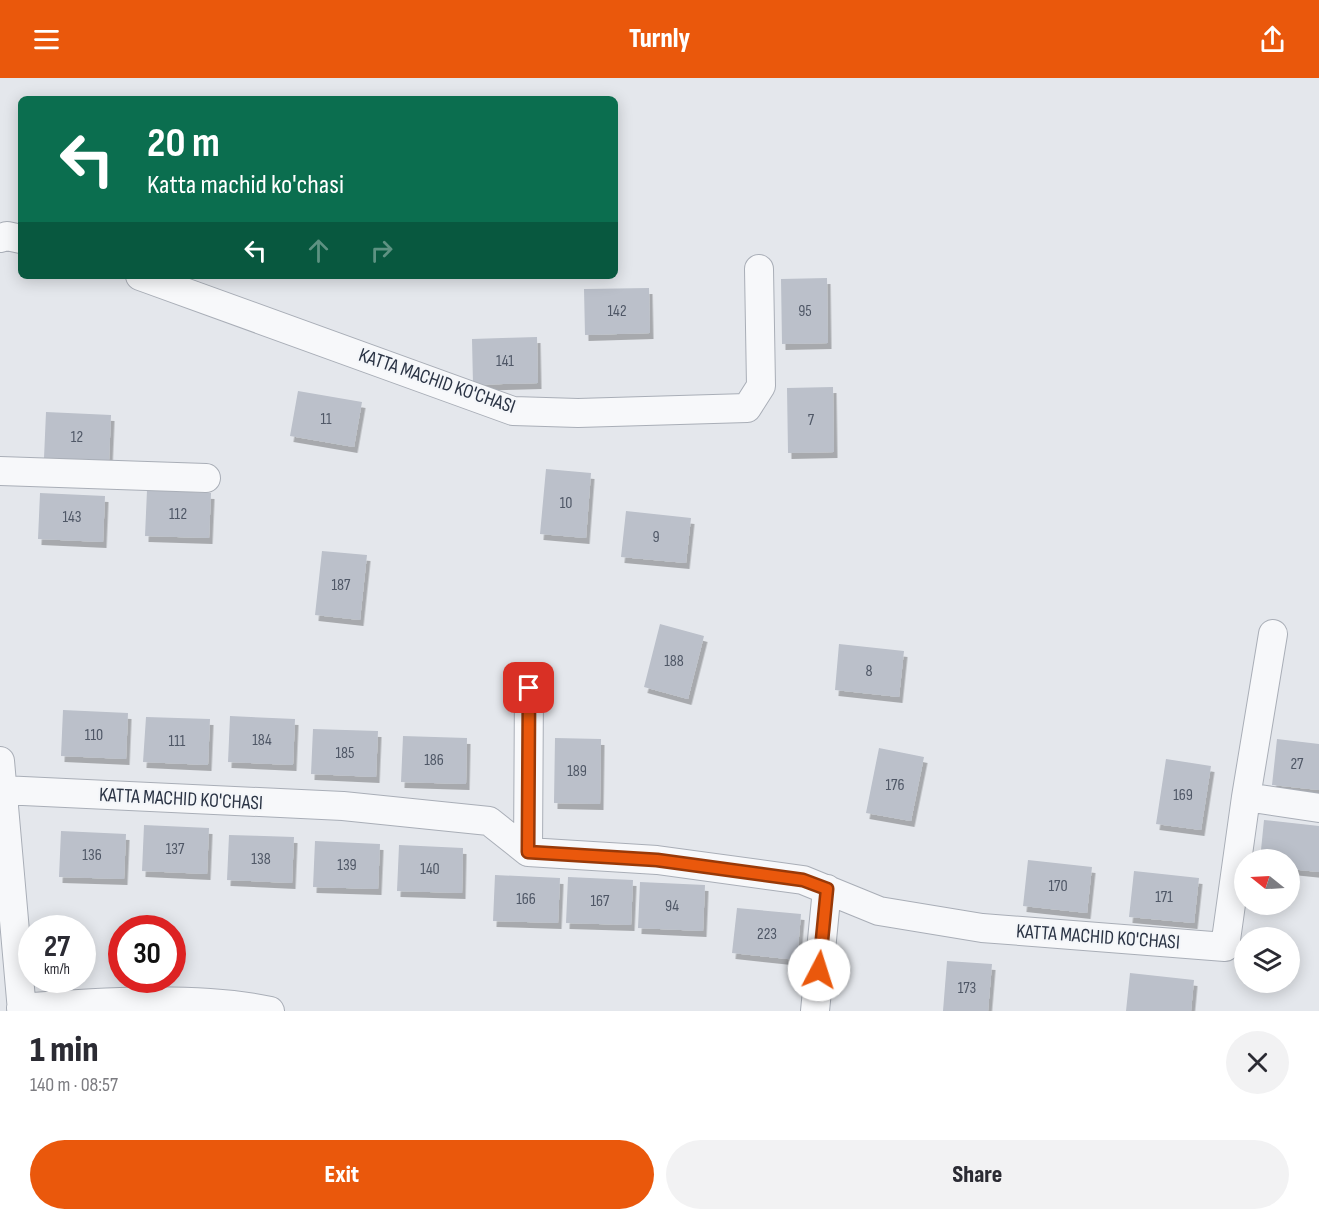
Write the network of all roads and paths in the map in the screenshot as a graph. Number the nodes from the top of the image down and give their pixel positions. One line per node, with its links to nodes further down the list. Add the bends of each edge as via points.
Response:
1 (0, 237): 2 (street)
2 (18, 238)
3 (759, 269): 4 (street, KATTA MACHID KO'CHASI, via 761,386 747,408 578,413 513,411)
4 (148, 279)
5 (0, 471): 6 (street)
6 (206, 478)
7 (1273, 634): 11 (street, KATTA MACHID KO'CHASI)
8 (529, 688): 13 (street)
9 (0, 761): 10 (street)
10 (2, 790): 13 (street, KATTA MACHID KO'CHASI, via 343,806 489,821); 15 (street)
11 (1246, 797): 12 (street); 14 (street, KATTA MACHID KO'CHASI, via 1225,947 982,928 879,911)
12 (1319, 808)
13 (528, 852): 14 (street, KATTA MACHID KO'CHASI, via 657,860 803,880)
14 (827, 889): 17 (street)
15 (22, 1009): 16 (street, via 170,1002)
16 (270, 1011)
17 (815, 1011)

